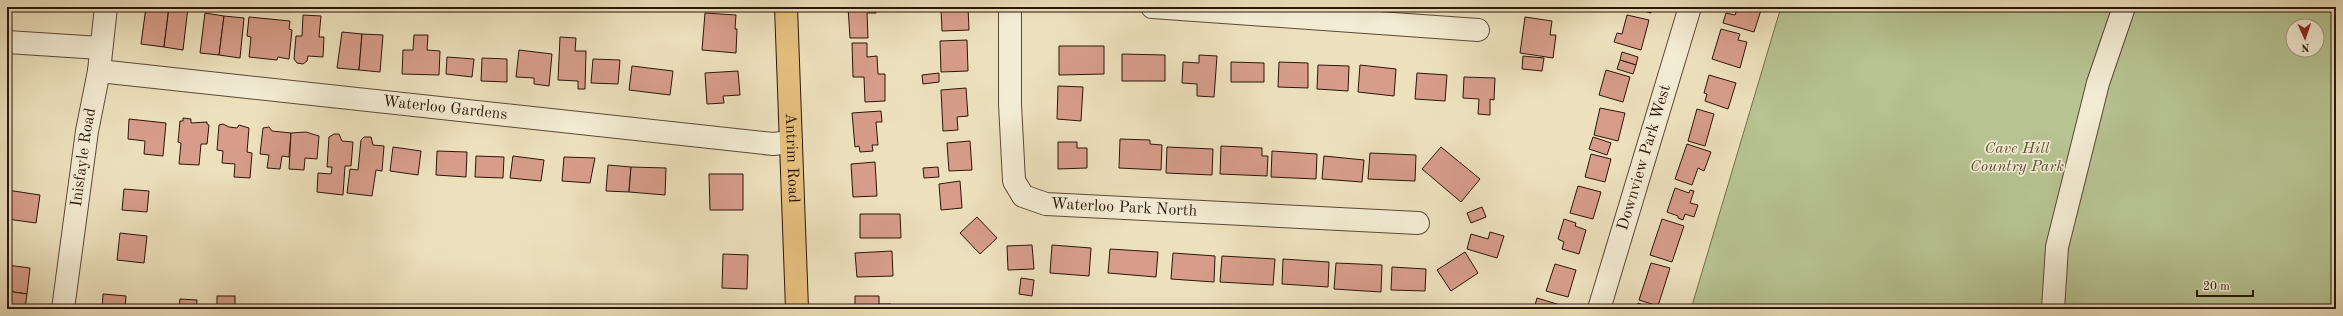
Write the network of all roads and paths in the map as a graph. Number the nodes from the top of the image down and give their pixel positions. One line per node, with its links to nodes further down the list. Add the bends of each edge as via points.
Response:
1 (106, 7): 9 (street, Inisfayle Road)
2 (786, 7): 11 (main road, Antrim Road)
3 (1010, 7): 12 (street, Waterloo Park North, via 1010,104 1014,181 1023,196 1046,204)
4 (1152, 7): 7 (street)
5 (1690, 7): 15 (street, Downview Park West)
6 (2124, 7): 16 (street, via 2098,83 2057,247)
7 (1478, 30)
8 (7, 42): 9 (street)
9 (100, 48): 10 (street, Inisfayle Road)
10 (99, 71): 11 (street, Waterloo Gardens, via 773,144); 13 (street, Inisfayle Road, via 87,131)
11 (791, 142): 14 (main road, Antrim Road)
12 (1418, 222)
13 (63, 309)
14 (797, 309)
15 (1599, 309)
16 (2053, 309)

